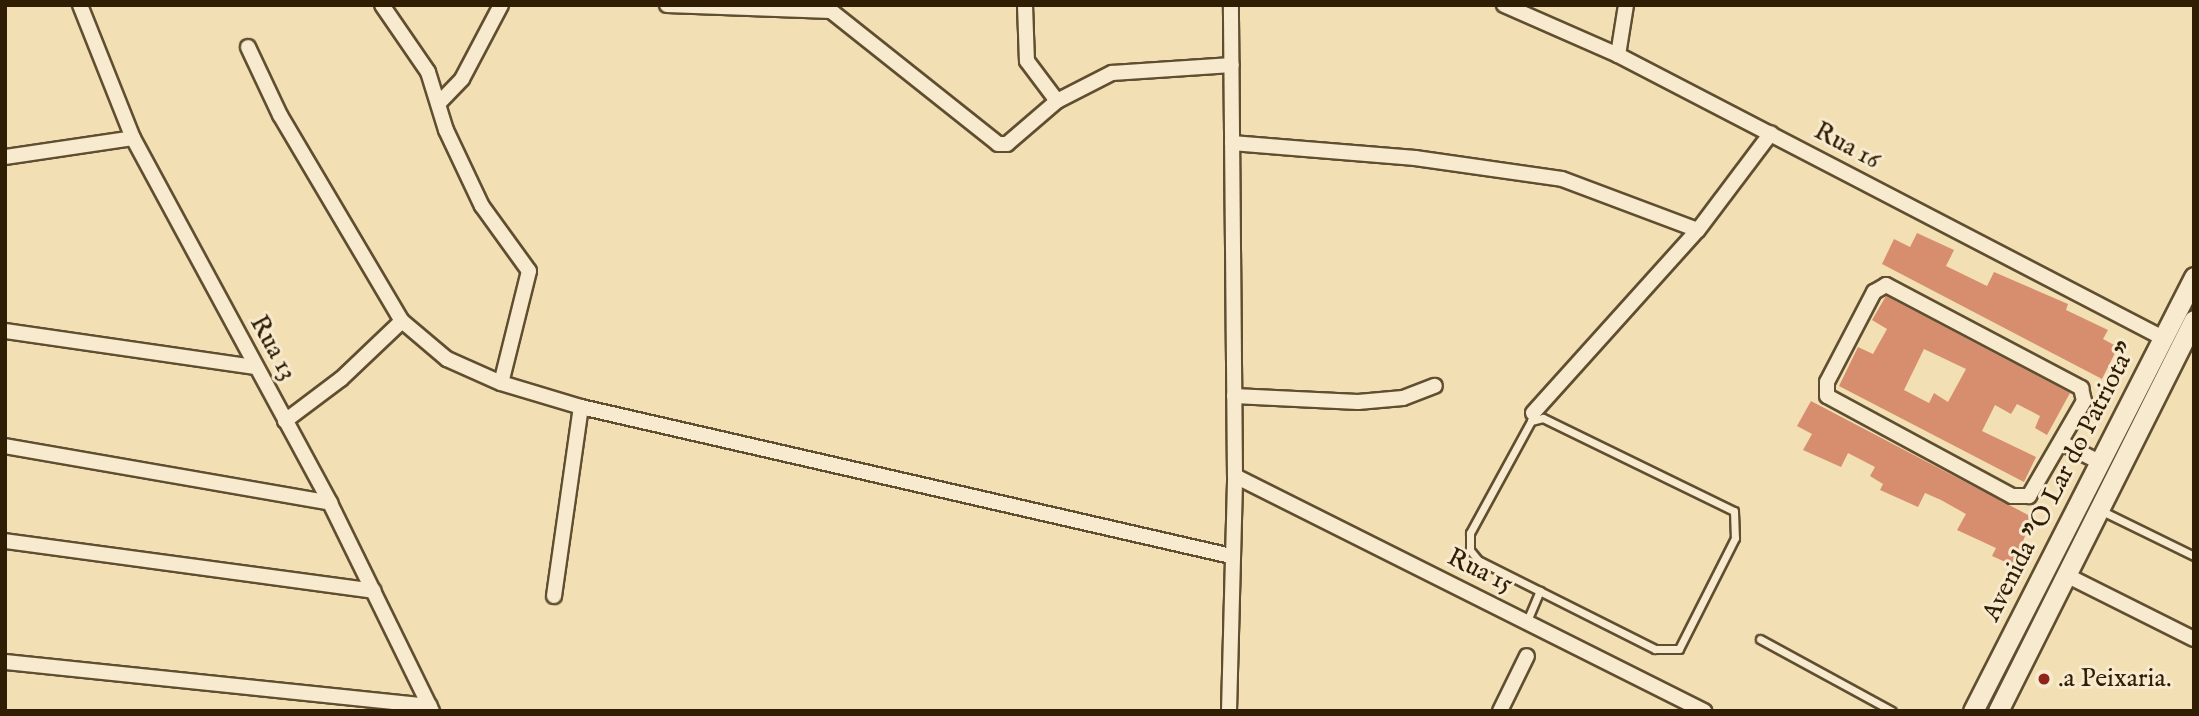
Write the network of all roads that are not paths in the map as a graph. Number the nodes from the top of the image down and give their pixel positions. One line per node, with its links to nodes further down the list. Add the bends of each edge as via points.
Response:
1 (80, 5): 16 (street, Rua 13)
2 (382, 5): 14 (street, via 428,72)
3 (501, 5): 14 (street, via 462,79)
4 (667, 5): 9 (street)
5 (1025, 5): 13 (street, via 1027,61)
6 (1231, 5): 12 (street)
7 (1504, 5): 11 (street, Rua 16)
8 (1626, 5): 11 (street)
9 (792, 9): 13 (street, via 831,11 846,18 998,144 1007,144)
10 (248, 47): 22 (street, via 280,115)
11 (1618, 55): 15 (street, Rua 16)
12 (1232, 65): 13 (street, via 1112,74); 17 (street)
13 (1057, 101)
14 (439, 103): 26 (street, via 458,160 482,206 529,271)
15 (1770, 133): 19 (street); 24 (street, Rua 16)
16 (132, 138): 18 (street); 25 (street, Rua 13)
17 (1231, 143): 19 (street, via 1415,158 1562,179); 28 (street)
18 (5, 157)
19 (1698, 230): 30 (street)
20 (2194, 277): 24 (main road, Avenida "O Lar do Patriota")
21 (2194, 320): 37 (main road, Avenida "O Lar do Patriota")
22 (402, 321): 26 (street, via 430,349); 31 (street)
23 (5, 331): 25 (street)
24 (2164, 338): 34 (main road, Avenida "O Lar do Patriota")
25 (254, 367): 31 (street, Rua 13)
26 (500, 383): 29 (street)
27 (1435, 386): 28 (street, via 1403,398 1358,402)
28 (1234, 396): 35 (street)
29 (581, 407): 39 (street); 44 (street)
30 (1533, 413)
31 (285, 421): 36 (street, Rua 13)
32 (2062, 443): 32 (street, via 2037,490 2012,496 1832,401 1825,389 1874,292 1886,285 2081,388 2084,401); 34 (street)
33 (5, 446): 36 (street)
34 (2097, 461): 55 (main road, Avenida "O Lar do Patriota")
35 (1235, 476): 39 (street); 45 (street, Rua 15)
36 (330, 503): 42 (street, Rua 13)
37 (2099, 510): 40 (lane); 41 (main road, Avenida "O Lar do Patriota")
38 (5, 541): 42 (street)
39 (1231, 556): 51 (street)
40 (2194, 556)
41 (2066, 575): 47 (street); 56 (main road, Avenida "O Lar do Patriota")
42 (374, 591): 50 (street, Rua 13)
43 (1540, 591): 43 (lane, via 1655,649 1678,649 1735,538 1734,511 1555,422 1531,421 1471,533 1470,550 1478,561); 45 (lane)
44 (554, 596)
45 (1527, 621): 53 (street, Rua 15)
46 (1760, 639): 54 (lane)
47 (2194, 639)
48 (1527, 656): 52 (street)
49 (5, 662): 50 (street)
50 (430, 708)
51 (1228, 711)
52 (1500, 711)
53 (1704, 711)
54 (1892, 711)
55 (1973, 711)
56 (1998, 711)

